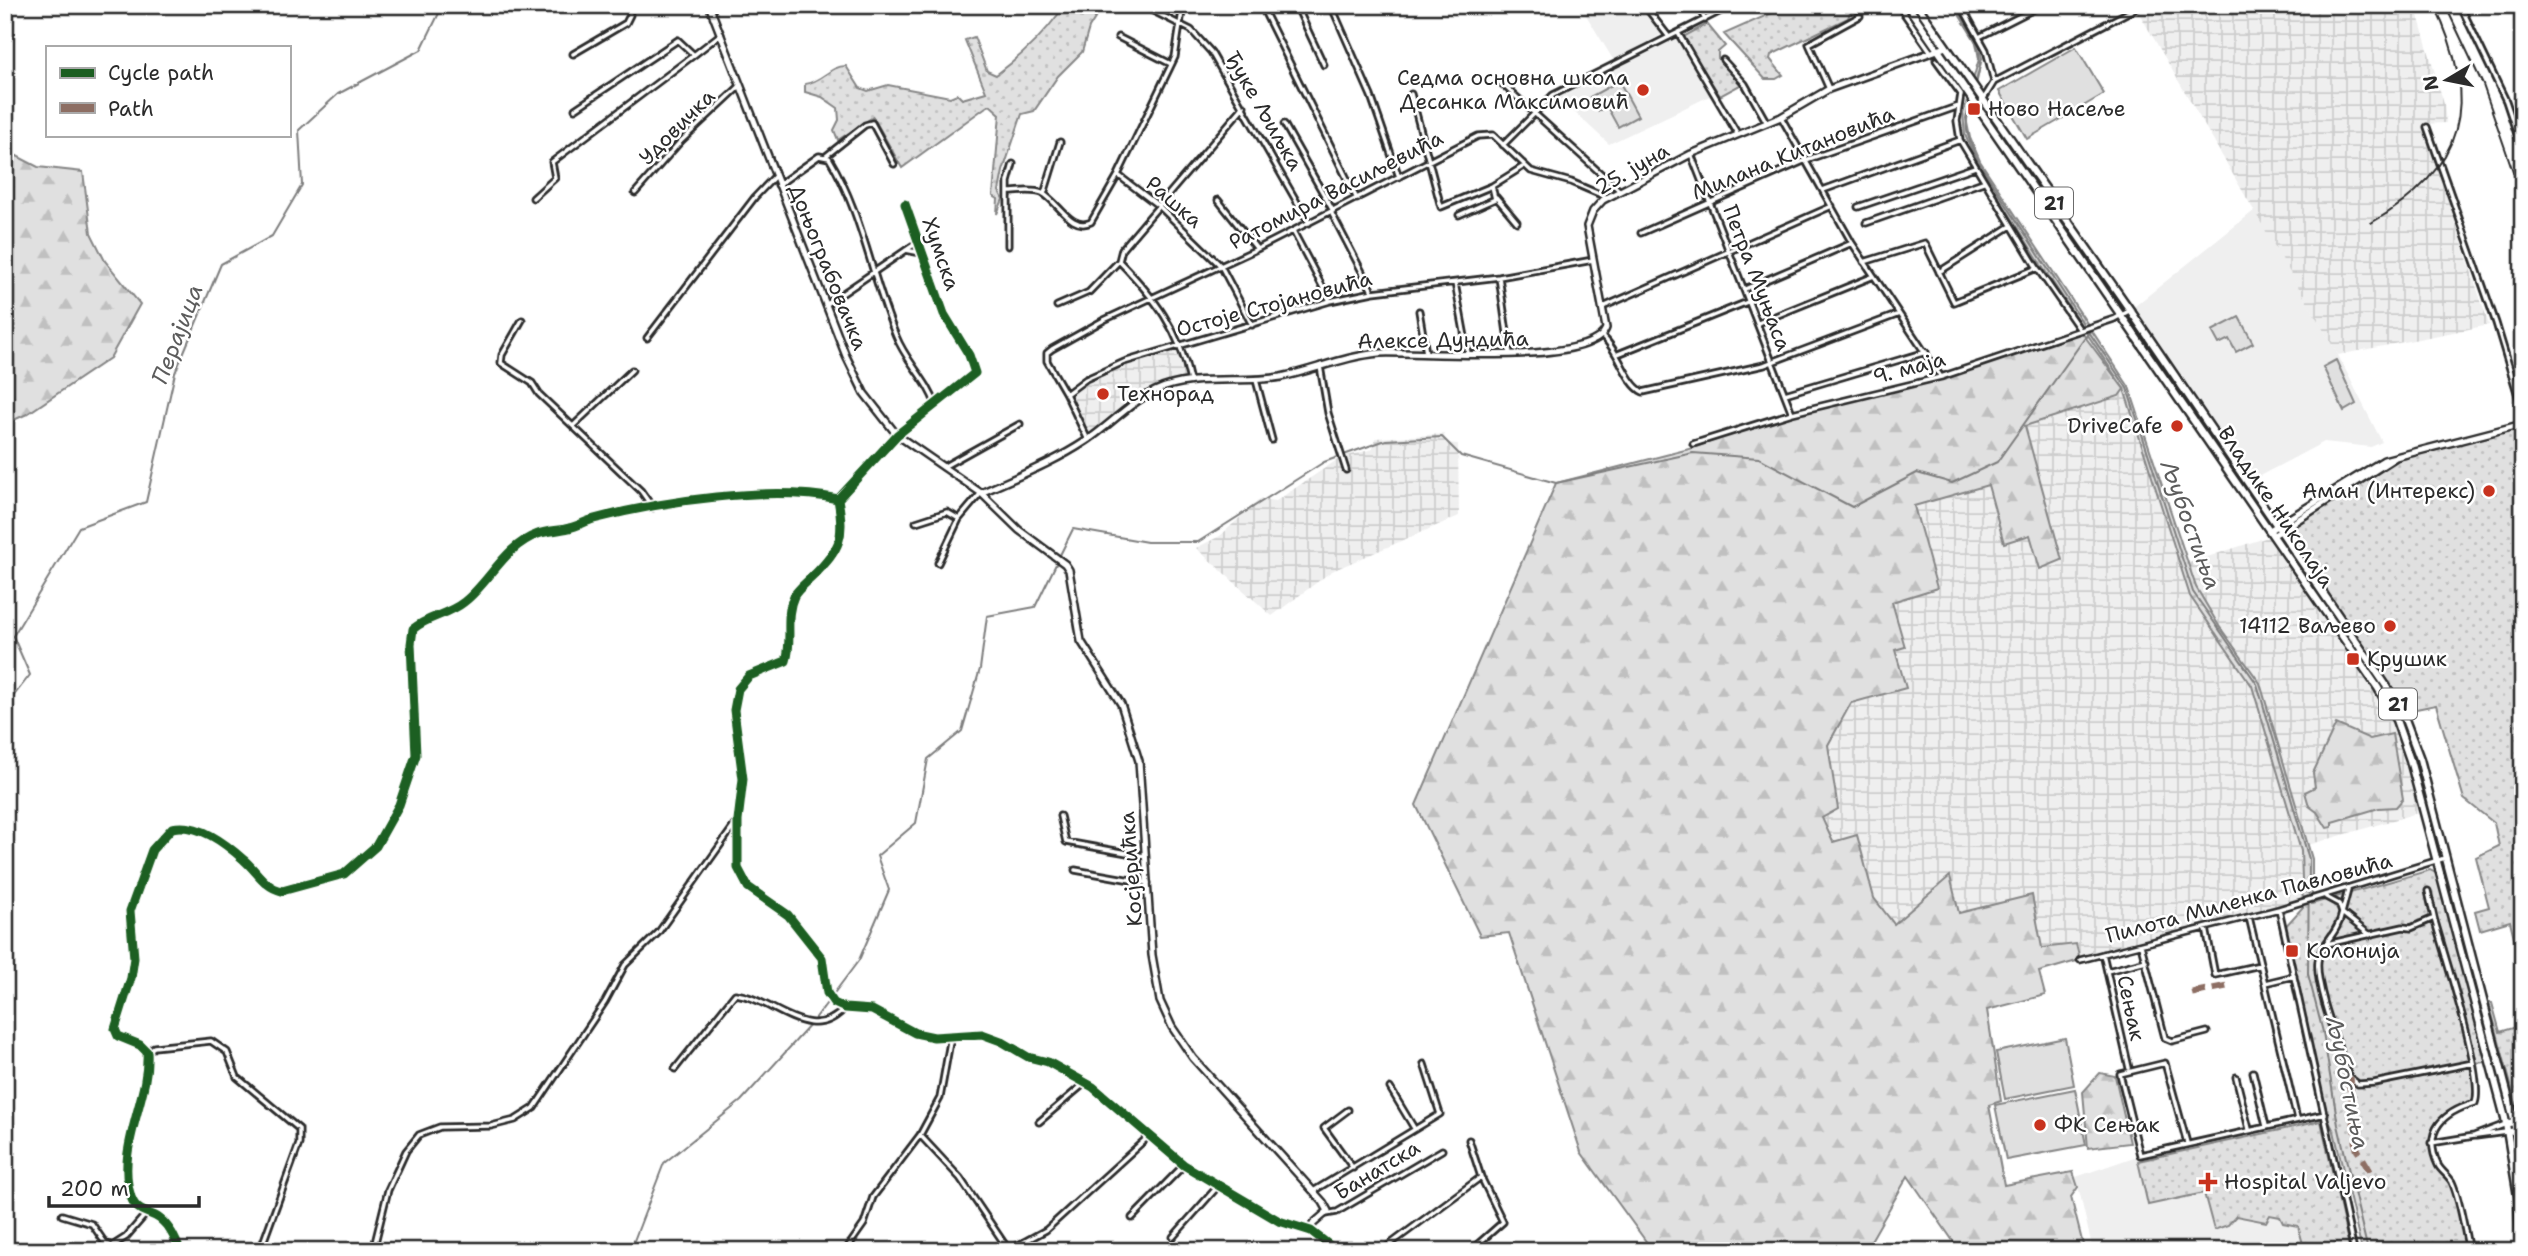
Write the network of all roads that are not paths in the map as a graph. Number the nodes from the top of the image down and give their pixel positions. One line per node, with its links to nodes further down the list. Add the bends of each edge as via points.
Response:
1 (13, 5): 19 (street)
2 (628, 5): 30 (street, via 626,23)
3 (709, 5): 24 (street, Доњограбовачка)
4 (1141, 5): 22 (street, Ђуке Љиљка)
5 (1183, 5): 22 (street)
6 (1261, 5): 78 (street)
7 (1296, 5): 35 (street)
8 (1331, 5): 66 (street, via 1371,96)
9 (1644, 5): 27 (street)
10 (1698, 5): 21 (street)
11 (1733, 5): 21 (street)
12 (1898, 5): 29 (street)
13 (1907, 5): 29 (main road, Владике Николаја / 21)
14 (1917, 5): 28 (main road, Владике Николаја / 21)
15 (1961, 5): 26 (street)
16 (2042, 5): 26 (street)
17 (2460, 5): 55 (street, via 2506,101)
18 (2139, 6): 37 (street)
19 (5, 14)
20 (1860, 16): 39 (street, via 1809,44)
21 (1705, 20): 23 (street)
22 (1182, 24): 34 (street); 42 (street, Ђуке Љиљка, via 1212,51)
23 (1678, 33): 27 (street); 51 (street)
24 (721, 34): 31 (street); 38 (street, Доњограбовачка)
25 (1118, 37): 34 (street)
26 (1979, 37): 37 (street)
27 (1669, 38): 46 (street, via 1553,95)
28 (1946, 47): 29 (street, 25. јуна); 41 (main road, Владике Николаја / 21)
29 (1934, 51): 39 (street, 25. јуна); 44 (main road, Владике Николаја / 21)
30 (573, 54)
31 (694, 55): 45 (street, via 678,40); 76 (street, via 552,162 555,178)
32 (1723, 60): 48 (street, via 1745,84)
33 (1936, 60): 43 (street, via 1959,91)
34 (1171, 64): 64 (street)
35 (1324, 65)
36 (1500, 82): 46 (street)
37 (1994, 82): 41 (street)
38 (742, 85): 65 (street, Доњограбовачка); 73 (street, Удовичка, via 680,142)
39 (1829, 89): 47 (street, 25. јуна)
40 (1411, 94): 59 (street)
41 (1981, 97): 44 (street); 119 (main road, Владике Николаја / 21)
42 (1244, 106): 83 (street); 88 (street, Ђуке Љиљка)
43 (1959, 106): 52 (street); 58 (street, Милана Китановића)
44 (1976, 106): 121 (main road, Владике Николаја / 21)
45 (575, 108)
46 (1532, 113): 54 (street); 70 (street)
47 (1781, 117): 48 (street, 25. јуна); 58 (street)
48 (1767, 123): 51 (street, 25. јуна)
49 (1284, 124): 85 (street)
50 (2427, 127): 145 (street, via 2496,323)
51 (1737, 133): 56 (street, 25. јуна)
52 (1960, 140): 63 (street); 71 (street)
53 (1060, 142): 74 (street)
54 (1503, 145): 59 (street, Ратомира Васиљевића, via 1493,135 1484,134); 62 (street)
55 (2523, 152)
56 (1691, 154): 70 (street, 25. јуна); 80 (street, Петра Муњаса)
57 (826, 156): 60 (street, via 872,123); 68 (street, via 819,156); 106 (street, via 854,206)
58 (1806, 160): 71 (street); 80 (street, Милана Китановића)
59 (1430, 161): 66 (street, Ратомира Васиљевића); 69 (street, via 1441,207)
60 (894, 164)
61 (1013, 164): 72 (street)
62 (1524, 166): 69 (street); 77 (street)
63 (1975, 167): 67 (street); 84 (street)
64 (1118, 175): 74 (street, via 1093,220 1084,225); 83 (street, Рашка)
65 (775, 176): 68 (street, Доњограбовачка); 127 (street)
66 (1399, 177): 78 (street, Ратомира Васиљевића)
67 (1984, 182): 89 (street); 90 (street)
68 (778, 185): 115 (street, Доњограбовачка)
69 (1492, 186): 75 (street)
70 (1619, 190): 77 (street, 25. јуна)
71 (1823, 190): 82 (street)
72 (1008, 192): 74 (street); 95 (street)
73 (635, 193)
74 (1044, 194)
75 (1496, 197): 86 (street); 87 (street)
76 (533, 198)
77 (1606, 198): 100 (street, 25. јуна, via 1588,222)
78 (1357, 199): 85 (street, Ратомира Васиљевића)
79 (1218, 200): 97 (street)
80 (1710, 203): 92 (street, Милана Китановића); 99 (street, Петра Муњаса)
81 (905, 204): 93 (street, Хумска)
82 (1832, 206): 94 (street); 99 (street)
83 (1160, 207): 101 (street, via 1122,249); 103 (street, Рашка)
84 (1858, 207)
85 (1332, 212): 88 (street, Ратомира Васиљевића); 111 (street)
86 (1459, 215)
87 (1517, 222)
88 (1309, 223): 91 (street, Ратомира Васиљевића)
89 (1866, 223)
90 (2011, 226): 104 (street); 105 (street)
91 (1293, 231): 97 (street, Ратомира Васиљевића); 113 (street)
92 (1640, 233)
93 (918, 242): 96 (street); 98 (street, Хумска)
94 (1852, 243): 102 (street); 110 (street)
95 (1008, 246)
96 (905, 250): 98 (street); 106 (street)
97 (1257, 250): 103 (street, Ратомира Васиљевића)
98 (921, 253): 142 (street, Хумска, via 944,314 975,370 974,376)
99 (1731, 253): 110 (street, Петра Муњаса); 117 (street)
100 (1593, 260): 108 (street, Остоје Стојановића); 117 (street, 25. јуна)
101 (1119, 261): 112 (street); 116 (street, via 1089,292)
102 (1864, 262): 105 (street, via 1924,243); 107 (street)
103 (1221, 267): 112 (street, Ратомира Васиљевића); 124 (street, Рашка)
104 (2037, 268): 105 (street, via 1952,302); 125 (street)
105 (1939, 272)
106 (873, 273): 115 (street); 142 (street, via 899,344 932,391)
107 (1874, 276): 120 (street); 123 (street)
108 (1499, 277): 109 (street, Остоје Стојановића); 132 (street)
109 (1455, 282): 111 (street, Остоје Стојановића); 131 (street)
110 (1745, 289): 114 (street, Петра Муњаса)
111 (1373, 292): 113 (street, Остоје Стојановића)
112 (1154, 298): 128 (street); 140 (street, Ратомира Васиљевића, via 1049,351 1047,361)
113 (1331, 301): 124 (street, Остоје Стојановића)
114 (1750, 301): 123 (street, Петра Муњаса); 133 (street)
115 (827, 304): 147 (street, Доњограбовачка, via 856,380)
116 (1056, 306)
117 (1603, 307): 126 (street, 25. јуна)
118 (1419, 310): 130 (street)
119 (2130, 310): 121 (street, 9. маја); 158 (main road, Владике Николаја / 21)
120 (1899, 314): 129 (street); 134 (street)
121 (2121, 316): 125 (street, 9. маја); 159 (main road, Владике Николаја / 21)
122 (522, 320): 146 (street, via 501,363 532,383)
123 (1758, 323): 134 (street, Петра Муњаса)
124 (1252, 325): 128 (street, Остоје Стојановића)
125 (2080, 330): 137 (street, 9. маја)
126 (1602, 336): 132 (street, Алексе Дундића, via 1561,351); 133 (street)
127 (647, 338)
128 (1181, 345): 139 (street); 140 (street, Остоје Стојановића, via 1098,373)
129 (1926, 352): 137 (street); 141 (street)
130 (1426, 353): 131 (street, Алексе Дундића); 135 (street, Алексе Дундића, via 1379,353)
131 (1468, 353): 132 (street, Алексе Дундића)
132 (1510, 354)
133 (1618, 354): 134 (street, via 1643,392)
134 (1772, 360): 141 (street, Петра Муњаса)
135 (1320, 366): 138 (street, Алексе Дундића); 152 (street, via 1328,413)
136 (632, 370): 146 (street)
137 (1941, 377): 143 (street, 9. маја)
138 (1255, 380): 139 (street, Алексе Дундића); 149 (street)
139 (1191, 383): 148 (street, Алексе Дундића, via 1154,391)
140 (1066, 394): 148 (street)
141 (1785, 394): 143 (street, Петра Муњаса)
142 (936, 406): 147 (street)
143 (1792, 413): 150 (street, 9. маја)
144 (1020, 424): 151 (street)
145 (2523, 424): 158 (street, via 2396,457 2363,471)
146 (572, 426): 155 (street)
147 (897, 435): 151 (street, Доњограбовачка); 154 (street)
148 (1088, 440): 153 (street, Алексе Дундића)
149 (1272, 440)
150 (1693, 444)
151 (943, 467): 153 (street, Доњограбовачка)
152 (1346, 470)
153 (981, 493): 156 (street); 163 (street, Косјерићка, via 1019,530 1065,564 1072,578 1081,641 1131,728 1139,761)
154 (838, 499): 155 (street, via 765,494); 162 (street, via 843,528 836,553 794,594 786,661 749,676 738,689 734,710 743,779)
155 (653, 508): 189 (street, via 537,534 506,555 467,601 413,629 416,755 399,805 376,846 344,874 282,891 272,889 244,859 195,827 172,828 161,839 152,850 130,911 132,968 115,1020 118,1036)
156 (959, 519): 157 (street, via 947,512); 160 (street)
157 (916, 522)
158 (2280, 529): 159 (street); 164 (main road, Владике Николаја / 21, via 2400,706)
159 (2272, 532): 165 (main road, Владике Николаја / 21, via 2396,719)
160 (938, 563)
161 (1060, 816): 163 (street, via 1066,842)
162 (738, 821): 186 (street, via 738,868 748,887 788,915 822,958 827,993); 231 (street, via 658,933 625,965 534,1108 515,1120 491,1126 440,1127 419,1135 388,1190)
163 (1146, 857): 167 (street, Косјерићка)
164 (2446, 861): 165 (street, Пилота Миленка Павловића); 201 (main road, Владике Николаја / 21)
165 (2438, 864): 168 (street, Пилота Миленка Павловића); 203 (main road, Владике Николаја / 21)
166 (1075, 870): 167 (street)
167 (1148, 883): 221 (street, Косјерићка, via 1152,955 1160,1001 1172,1027 1242,1114)
168 (2349, 889): 170 (street, Пилота Миленка Павловића); 172 (street)
169 (2428, 891): 174 (street)
170 (2324, 896): 171 (street, Пилота Миленка Павловића); 172 (street, via 2339,904)
171 (2279, 909): 173 (street, Пилота Миленка Павловића); 184 (street)
172 (2342, 913): 176 (street); 177 (street, via 2336,933)
173 (2249, 917): 175 (street, Пилота Миленка Павловића); 182 (street)
174 (2434, 918): 176 (street, via 2423,926); 190 (street)
175 (2206, 928): 178 (street, Пилота Миленка Павловића); 182 (street, via 2215,975)
176 (2371, 935): 177 (street)
177 (2326, 944): 190 (street, via 2318,958 2318,976 2348,1077 2358,1084 2374,1083)
178 (2141, 945): 179 (street, Пилота Миленка Павловића); 181 (street, Сењак)
179 (2104, 954): 180 (street, Пилота Миленка Павловића); 183 (street, Сењак)
180 (2080, 960)
181 (2146, 961): 183 (street); 187 (street, Сењак, via 2165,1038 2172,1041)
182 (2260, 965): 185 (street)
183 (2107, 971): 193 (street, Сењак)
184 (2294, 976): 185 (street); 199 (street)
185 (2264, 983): 200 (street)
186 (845, 1008): 188 (street, via 872,1010 915,1033); 192 (street, via 834,1020 807,1022 735,994)
187 (2207, 1032)
188 (951, 1036): 196 (street, via 984,1035); 209 (street, via 940,1098)
189 (147, 1052): 223 (street, via 129,1147 129,1189 132,1201); 230 (street, via 154,1047 211,1041 227,1052 237,1077 299,1129 299,1144)
190 (2473, 1063): 214 (street, via 2475,1103 2452,1110 2432,1130)
191 (1424, 1064): 205 (street, via 1441,1112)
192 (676, 1069)
193 (2129, 1069): 213 (street, Сењак, via 2166,1064); 213 (street, Сењак, via 2120,1074 2120,1080 2140,1155)
194 (2253, 1072): 204 (street)
195 (2236, 1077): 206 (street)
196 (1085, 1083): 202 (street); 211 (street)
197 (1390, 1088): 205 (street)
198 (1348, 1110): 217 (street, via 1324,1128)
199 (2325, 1114): 200 (street); 236 (street)
200 (2297, 1119): 204 (street)
201 (2519, 1121): 203 (street); 207 (main road, Владике Николаја / 21)
202 (1039, 1122)
203 (2506, 1124): 208 (main road, Владике Николаја / 21); 210 (street)
204 (2266, 1126): 206 (street)
205 (1415, 1129): 217 (street)
206 (2249, 1129): 213 (street)
207 (2520, 1130): 208 (street); 218 (main road, Владике Николаја / 21)
208 (2508, 1132): 210 (street); 238 (main road, Владике Николаја / 21)
209 (920, 1135): 228 (street, via 960,1178); 232 (street, via 873,1197 864,1224)
210 (2474, 1136): 214 (street)
211 (1148, 1137): 216 (street); 228 (street, via 1046,1230)
212 (1469, 1140): 219 (street)
213 (2188, 1143)
214 (2431, 1143): 237 (street, via 2439,1166 2451,1181)
215 (1442, 1150): 222 (street, Банатска, via 1337,1212)
216 (1184, 1165): 220 (street); 225 (street)
217 (1353, 1168): 221 (street)
218 (2523, 1174)
219 (1481, 1177): 234 (street); 235 (street, via 1503,1219 1500,1228)
220 (1219, 1185): 226 (street, via 1279,1221); 227 (street)
221 (1315, 1190): 222 (street, Косјерићка, via 1327,1207)
222 (1326, 1214): 226 (street)
223 (145, 1215): 224 (street, via 112,1246 92,1224); 229 (street, via 158,1217 174,1235)
224 (62, 1216)
225 (1132, 1218)
226 (1311, 1231): 233 (street)
227 (1173, 1237)
228 (1009, 1250)
229 (180, 1251)
230 (260, 1251)
231 (373, 1251)
232 (845, 1251)
233 (1337, 1251)
234 (1381, 1251)
235 (1470, 1251)
236 (2354, 1251)
237 (2469, 1251)
238 (2521, 1251)

